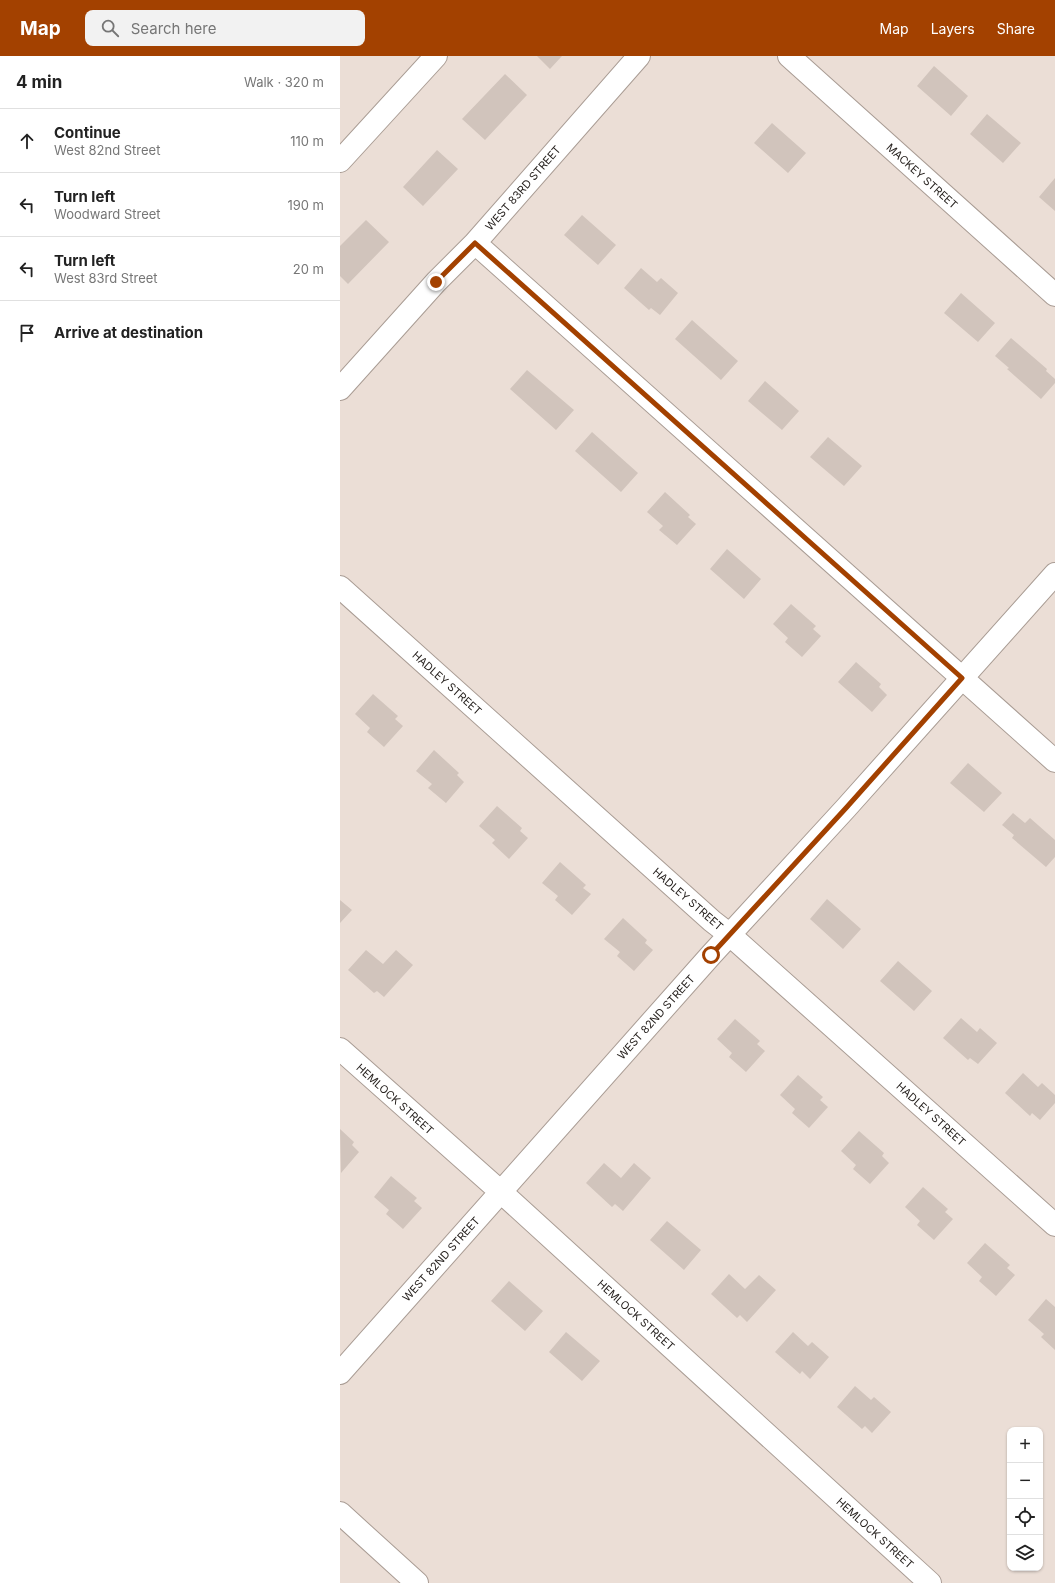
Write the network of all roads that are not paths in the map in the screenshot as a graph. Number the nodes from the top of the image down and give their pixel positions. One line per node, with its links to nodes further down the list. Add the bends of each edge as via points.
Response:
1 (436, 56): 4 (street)
2 (639, 56): 5 (street, WEST 83RD STREET)
3 (789, 56): 6 (street, MACKEY STREET)
4 (340, 161)
5 (475, 243): 7 (street, WEST 83RD STREET, via 436,282); 10 (street)
6 (1055, 295)
7 (340, 389)
8 (1055, 574): 10 (street, WEST 82ND STREET)
9 (340, 587): 12 (street, HADLEY STREET)
10 (962, 678): 11 (street); 12 (street, WEST 82ND STREET)
11 (1055, 761)
12 (730, 935): 14 (street, WEST 82ND STREET); 15 (street, HADLEY STREET)
13 (340, 1049): 14 (street, HEMLOCK STREET)
14 (501, 1192): 16 (street, WEST 82ND STREET); 19 (street, HEMLOCK STREET)
15 (1055, 1225)
16 (340, 1373)
17 (340, 1513): 18 (street)
18 (417, 1583)
19 (930, 1583)

